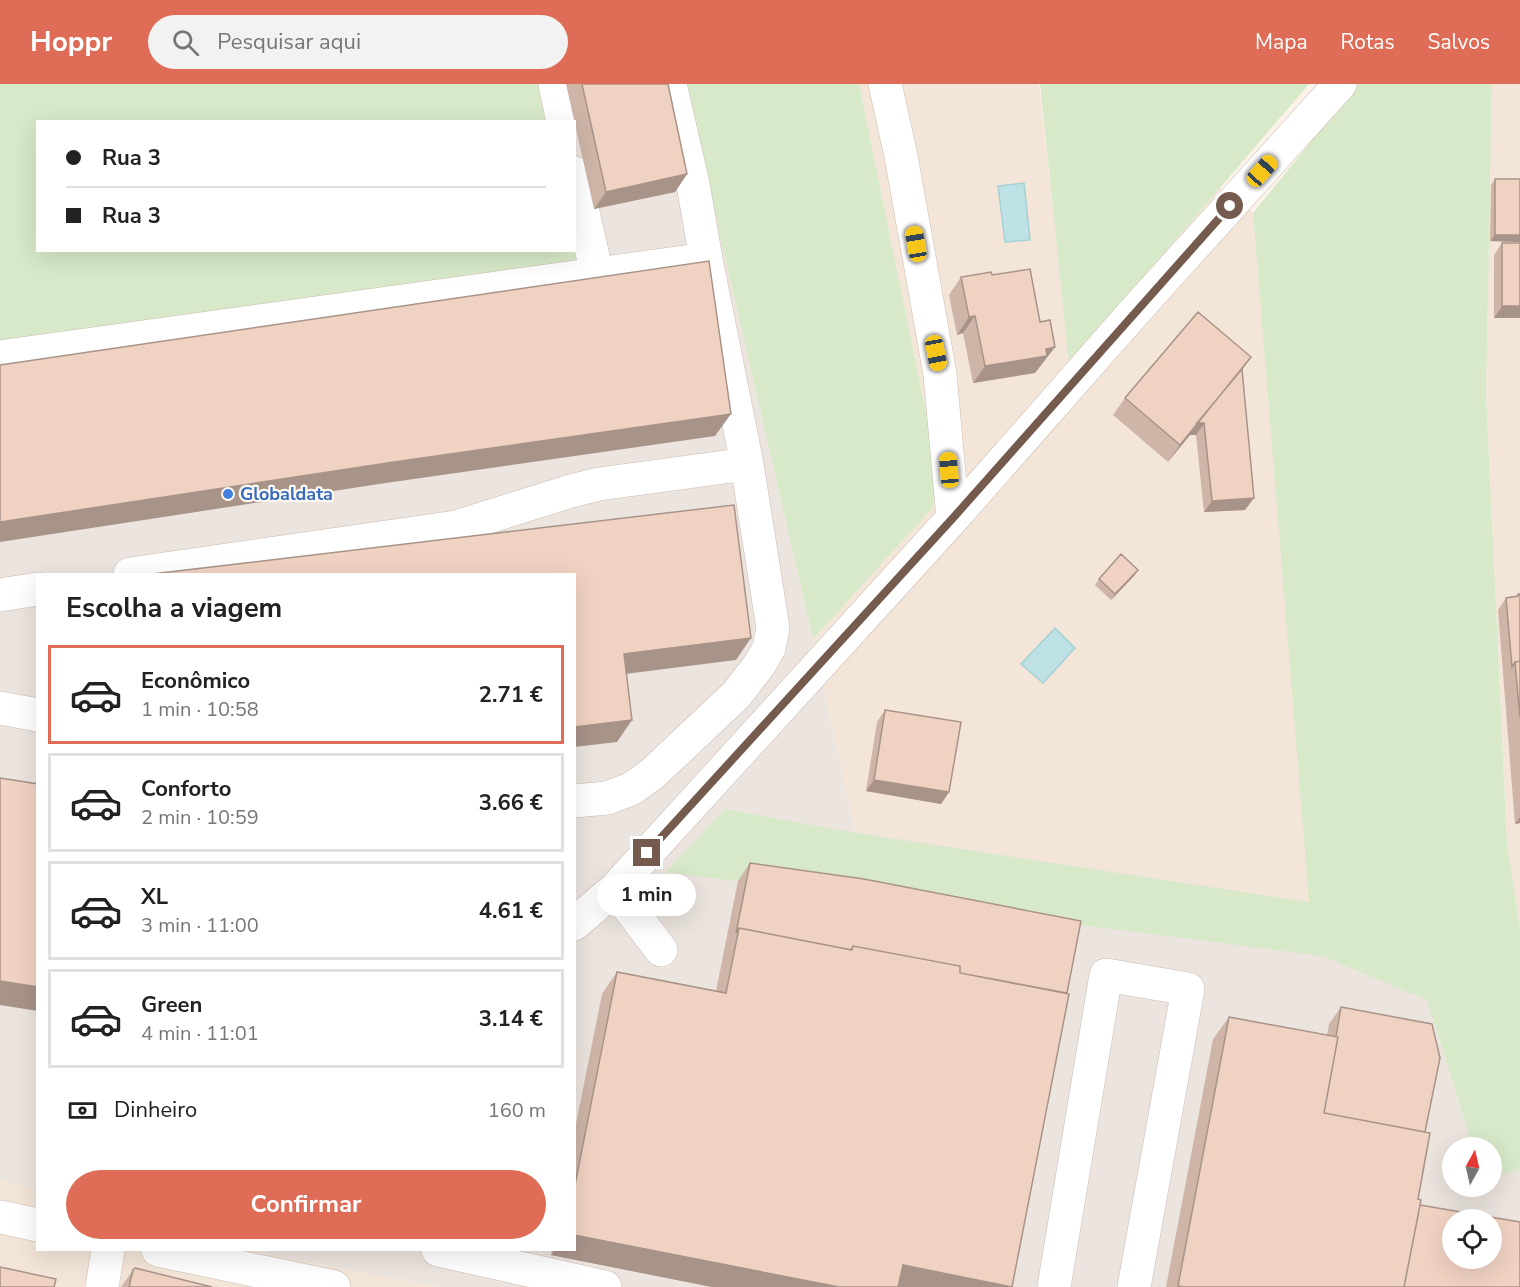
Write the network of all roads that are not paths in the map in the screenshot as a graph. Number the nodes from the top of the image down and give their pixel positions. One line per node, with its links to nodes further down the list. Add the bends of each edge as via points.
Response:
1 (555, 84): 5 (street)
2 (670, 84): 7 (street)
3 (885, 84): 11 (street, via 940,374)
4 (1341, 84): 11 (street)
5 (563, 120)
6 (576, 182): 8 (street)
7 (706, 259): 8 (street); 10 (street)
8 (597, 274): 9 (street)
9 (0, 357)
10 (747, 464): 12 (street, via 571,490 456,527); 17 (street, via 773,628 760,664 736,694 651,776 607,798)
11 (953, 518): 18 (street)
12 (137, 573)
13 (36, 589): 14 (street)
14 (0, 595)
15 (0, 708): 16 (street)
16 (36, 715)
17 (576, 801)
18 (615, 889): 19 (street); 20 (street)
19 (576, 922)
20 (661, 950)
21 (0, 1217): 22 (street)
22 (36, 1225)
23 (108, 1251): 27 (street)
24 (169, 1251): 26 (street)
25 (443, 1251): 29 (street)
26 (202, 1254): 28 (street)
27 (102, 1287)
28 (334, 1287)
29 (605, 1287)
30 (1054, 1287): 31 (street, via 1106,975 1188,989)
31 (1134, 1287)

